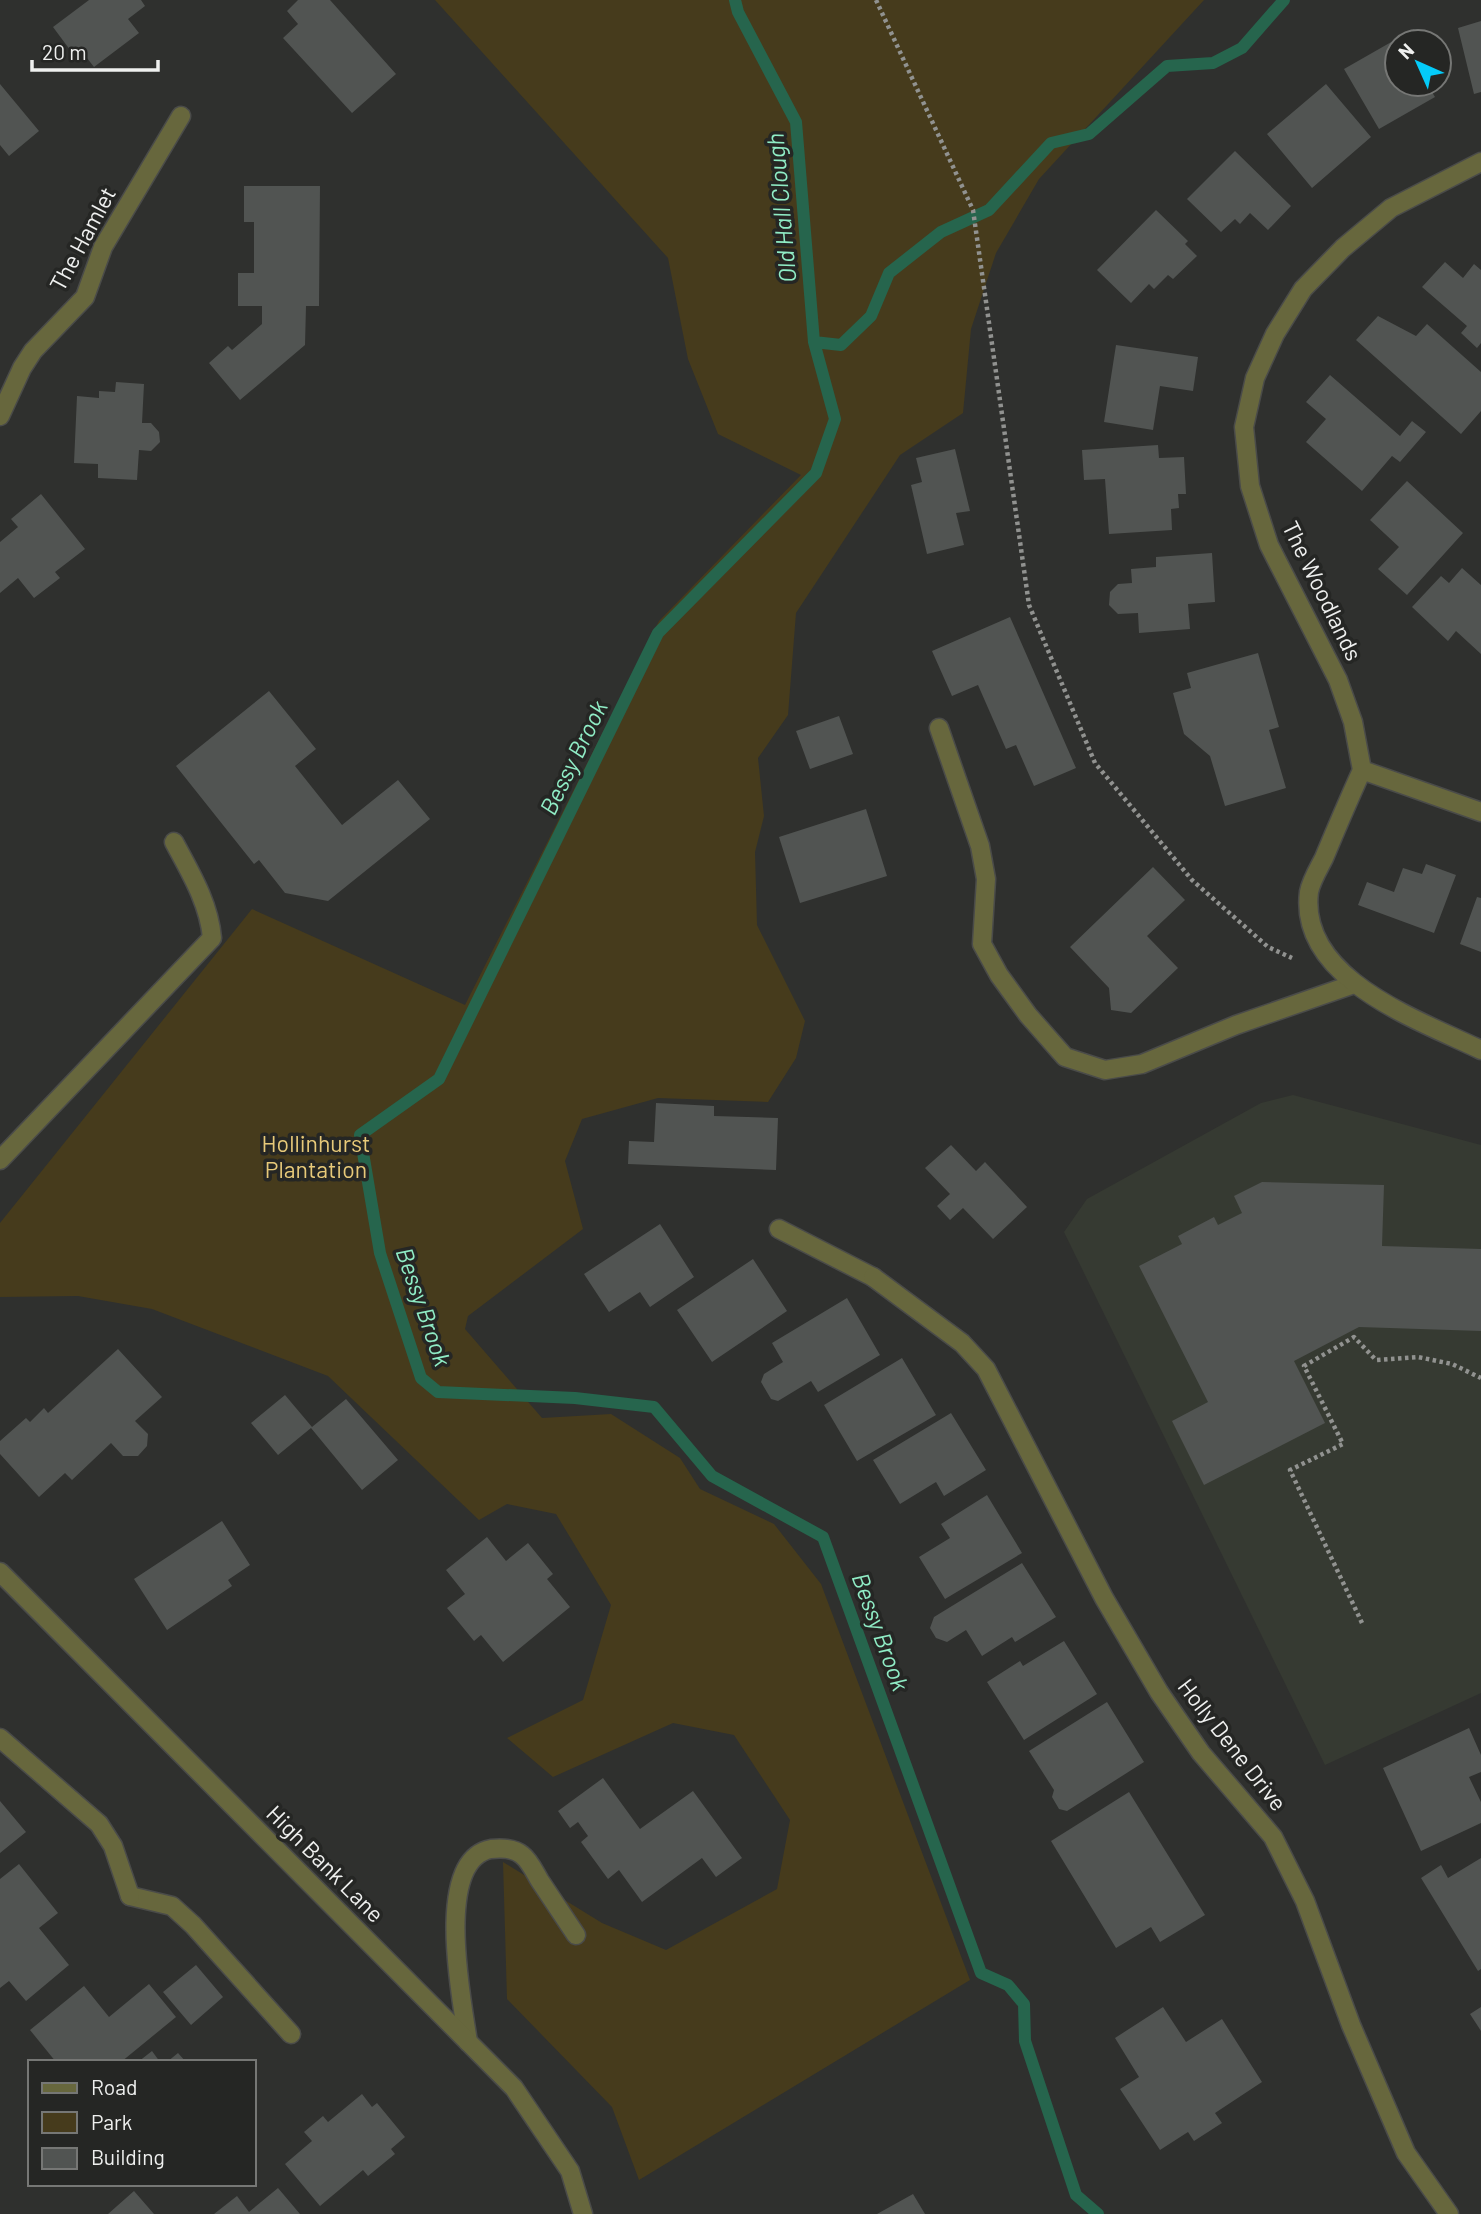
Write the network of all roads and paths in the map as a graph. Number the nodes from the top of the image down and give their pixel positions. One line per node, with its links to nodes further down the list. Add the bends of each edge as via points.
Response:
1 (876, 0): 9 (path, via 973,210 1029,605 1096,763 1192,880 1268,947)
2 (181, 116): 4 (street, The Hamlet, via 103,247 85,297 33,351)
3 (1481, 162): 6 (street, The Woodlands, via 1391,208 1303,289 1255,378 1244,427 1250,486 1269,545 1338,680 1353,722)
4 (0, 416)
5 (939, 728): 10 (street, via 980,846 986,879 982,944 1028,1016 1065,1057 1105,1070 1142,1064)
6 (1362, 770): 7 (street); 10 (street, via 1309,891 1318,943)
7 (1481, 812)
8 (174, 842): 12 (street, via 197,884 211,921 212,938)
9 (1293, 958)
10 (1354, 984): 11 (street)
11 (1481, 1050)
12 (0, 1160)
13 (779, 1229): 22 (street, Holly Dene Drive, via 873,1277 962,1343 986,1370 1104,1598 1159,1692 1201,1753 1273,1837 1306,1901 1351,2025 1406,2153)
14 (1481, 1378): 16 (path, via 1452,1364 1418,1357 1376,1360 1354,1337 1304,1366 1343,1444 1290,1470)
15 (0, 1572): 20 (street, High Bank Lane)
16 (1362, 1623)
17 (0, 1738): 19 (street, via 99,1824 113,1846 130,1896 172,1906)
18 (576, 1935): 20 (street, via 521,1854 494,1849 470,1861 461,1878 455,1918)
19 (291, 2034)
20 (468, 2042): 21 (street, High Bank Lane, via 514,2088 570,2171)
21 (583, 2214)
22 (1449, 2214)

